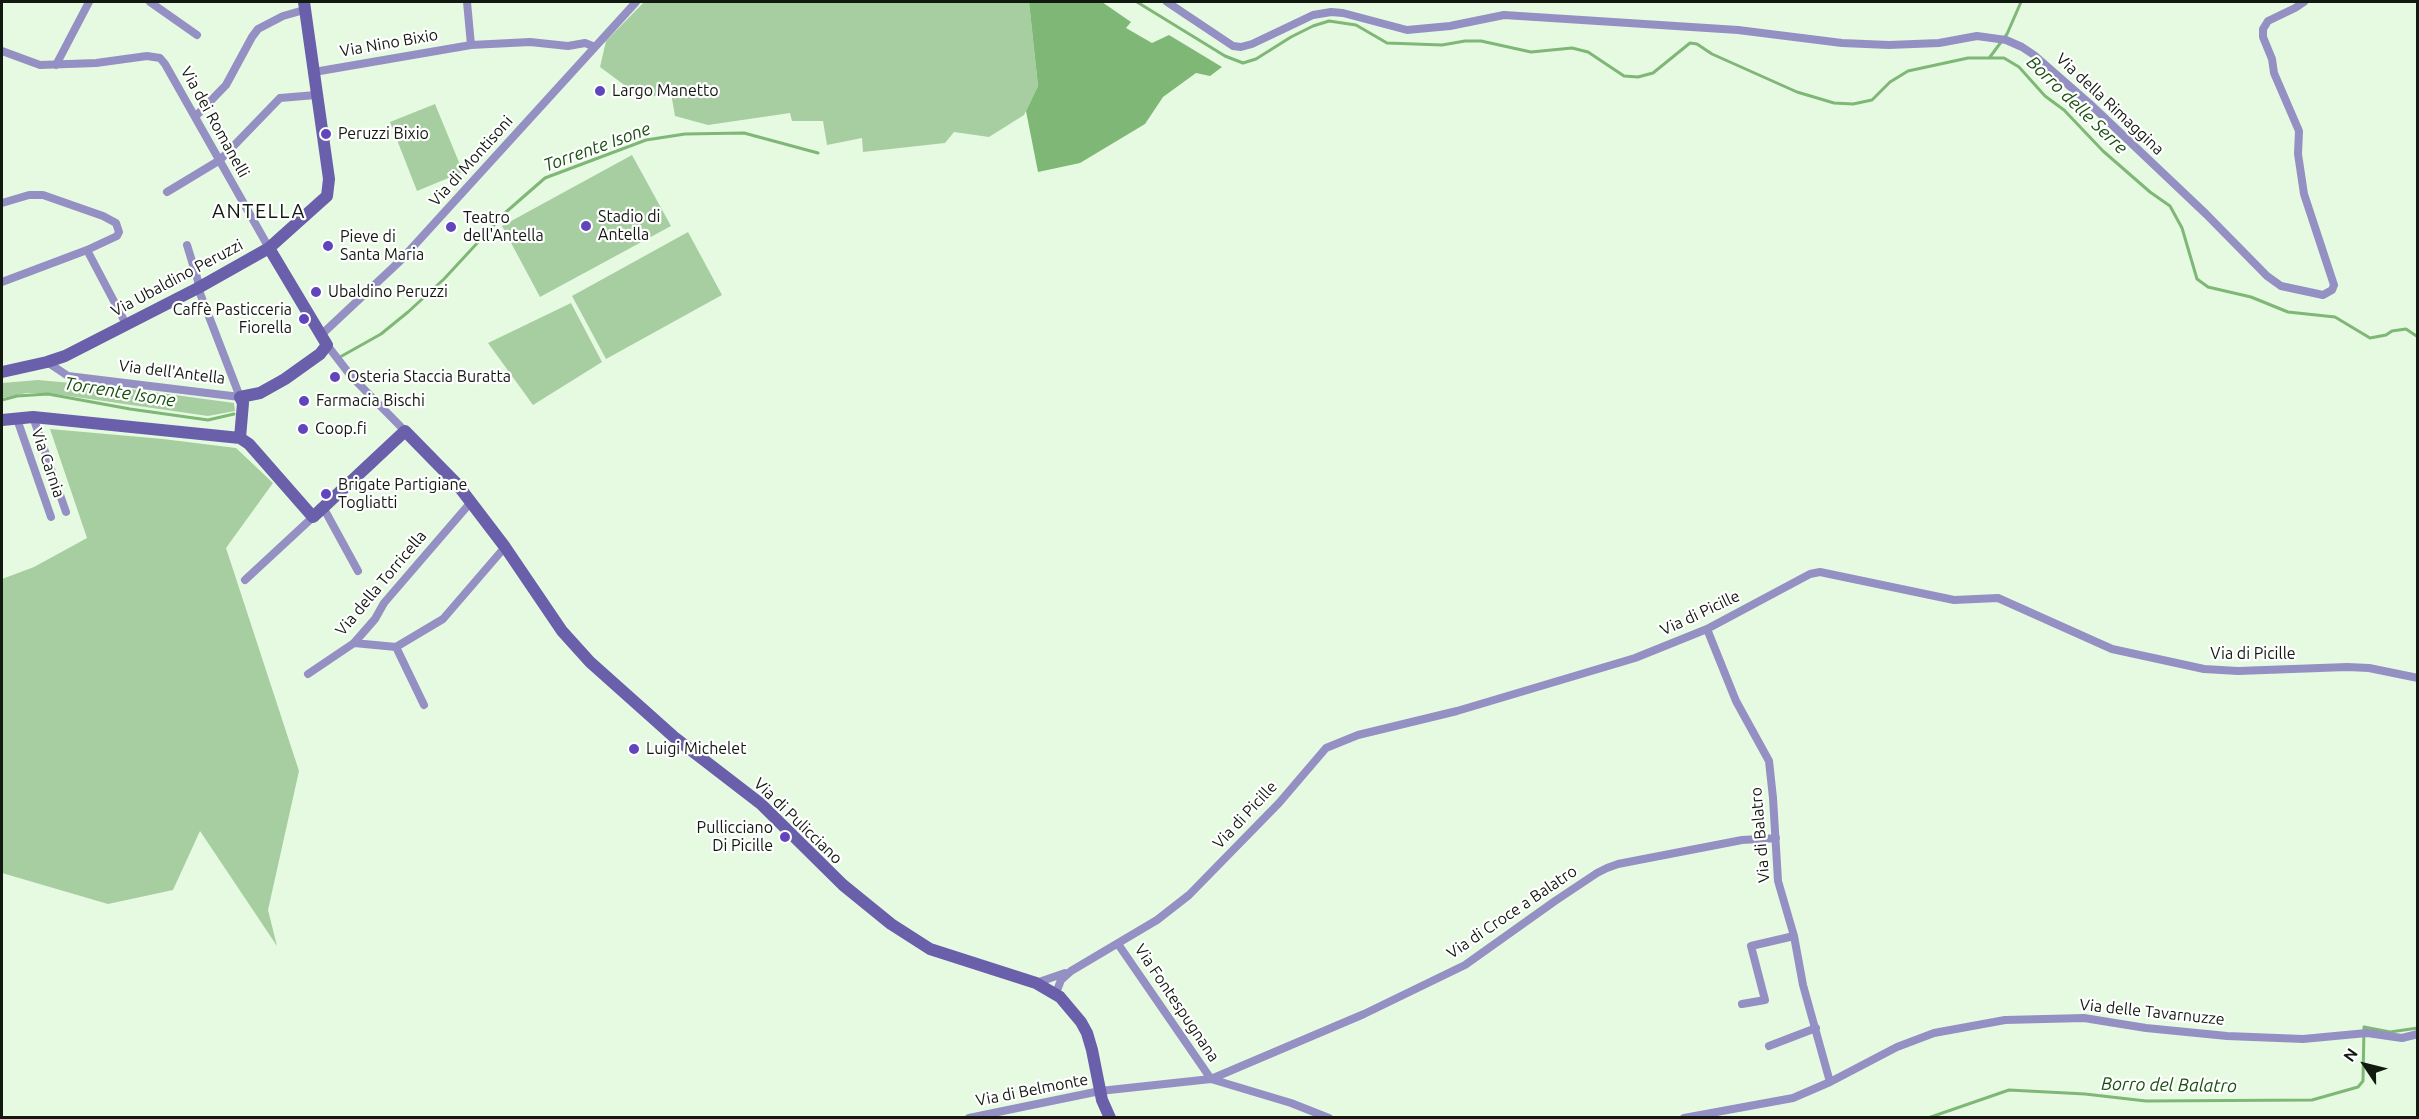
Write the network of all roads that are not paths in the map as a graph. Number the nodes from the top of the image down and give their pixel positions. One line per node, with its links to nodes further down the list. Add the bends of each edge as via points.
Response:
1 (89, 2): 12 (street)
2 (150, 2): 8 (street)
3 (467, 2): 9 (street)
4 (636, 2): 10 (street, Via di Montisoni)
5 (1167, 2): 6 (street, Via della Rimaggina, via 1233,46 1241,47 1313,15 1330,12 1407,30 1504,15 1738,30 1842,43 1939,43 1977,36 2006,40 2034,56 2090,104 2266,276 2281,286 2324,295 2334,285 2304,194 2299,130 2274,74 2263,37 2268,21)
6 (2304, 2)
7 (304, 6): 13 (street, Via Ubaldino Peruzzi); 15 (street, via 258,29 226,85)
8 (197, 34)
9 (471, 45): 10 (street, Via Nino Bixio, via 530,42 568,46 585,42); 13 (street, Via Nino Bixio)
10 (595, 47): 25 (street, Via di Montisoni)
11 (2, 51): 12 (street, Via dei Romanelli, via 40,65)
12 (56, 65): 15 (street, Via dei Romanelli, via 160,58)
13 (314, 72): 14 (street, Via Ubaldino Peruzzi)
14 (316, 95): 16 (street, via 280,98); 20 (street, Via Ubaldino Peruzzi, via 330,188 320,203)
15 (195, 117): 16 (street, Via dei Romanelli)
16 (220, 160): 17 (street); 20 (street, Via dei Romanelli)
17 (167, 192)
18 (2, 203): 21 (street, via 43,195 116,223 117,236)
19 (187, 244): 23 (street)
20 (269, 248): 23 (street, Via Ubaldino Peruzzi); 25 (street)
21 (87, 250): 22 (street); 24 (street)
22 (2, 282)
23 (198, 288): 24 (street, Via Ubaldino Peruzzi); 28 (street)
24 (126, 324): 26 (street, Via Ubaldino Peruzzi)
25 (324, 340): 28 (street, Via dell'Antella, via 320,354 285,379 260,393); 32 (street, Via di Pulicciano, via 351,376)
26 (47, 362): 27 (street); 28 (street, Via dell'Antella, via 68,376)
27 (2, 372)
28 (240, 397): 33 (street)
29 (33, 417): 30 (street); 33 (street); 36 (street, Via Carnia)
30 (17, 419): 31 (street); 37 (street, Via Carnia)
31 (2, 420)
32 (405, 431): 34 (street, Via di Pulicciano); 35 (street)
33 (240, 438): 38 (street)
34 (471, 502): 39 (street, Via di Pulicciano); 43 (street, Via della Torricella)
35 (323, 507): 38 (street); 40 (street)
36 (66, 512)
37 (51, 517)
38 (313, 517): 41 (street)
39 (505, 547): 44 (street, via 443,618); 52 (street, Via di Pulicciano, via 562,631 590,662 683,744 761,804 860,900 909,937 936,951)
40 (358, 571)
41 (245, 580)
42 (1707, 629): 46 (street, Via di Picille, via 1810,574 1828,572 1954,600 1998,598 2112,649 2204,669 2358,668); 48 (street, Via di Balatro, via 1736,701 1768,761); 50 (street, Via di Picille, via 1582,675 1358,735 1326,748 1279,803 1194,890 1157,920)
43 (354, 643): 44 (street); 45 (street, Via della Torricella)
44 (396, 647): 47 (street)
45 (308, 674)
46 (2418, 678)
47 (424, 705)
48 (1776, 838): 49 (street, Via di Balatro, via 1778,881); 58 (street, Via di Croce a Balatro, via 1742,840 1618,864 1597,873 1465,965 1365,1014)
49 (1794, 936): 54 (street, via 1751,946 1765,1000); 55 (street, Via di Balatro)
50 (1118, 944): 51 (street, Via di Picille); 58 (street, Via Fontespugnana)
51 (1071, 971): 52 (street, Via di Picille); 53 (street, Via di Picille, via 1060,980)
52 (1036, 983): 53 (street, Via di Pulicciano)
53 (1056, 993): 60 (street, Via di Pulicciano, via 1087,1033)
54 (1742, 1004)
55 (1816, 1028): 57 (street); 59 (street, Via di Balatro)
56 (2418, 1034): 59 (street, Via delle Tavarnuzze, via 2402,1038 2367,1033 2303,1040 2215,1035 2084,1018 2006,1020 1934,1033 1897,1047)
57 (1769, 1046)
58 (1211, 1079): 60 (street); 63 (street)
59 (1830, 1082): 64 (street, Via delle Tavarnuzze, via 1793,1098)
60 (1100, 1091): 61 (street, Via di Belmonte); 62 (street, Via di Pulicciano)
61 (969, 1118)
62 (1110, 1118)
63 (1329, 1118)
64 (1684, 1118)

